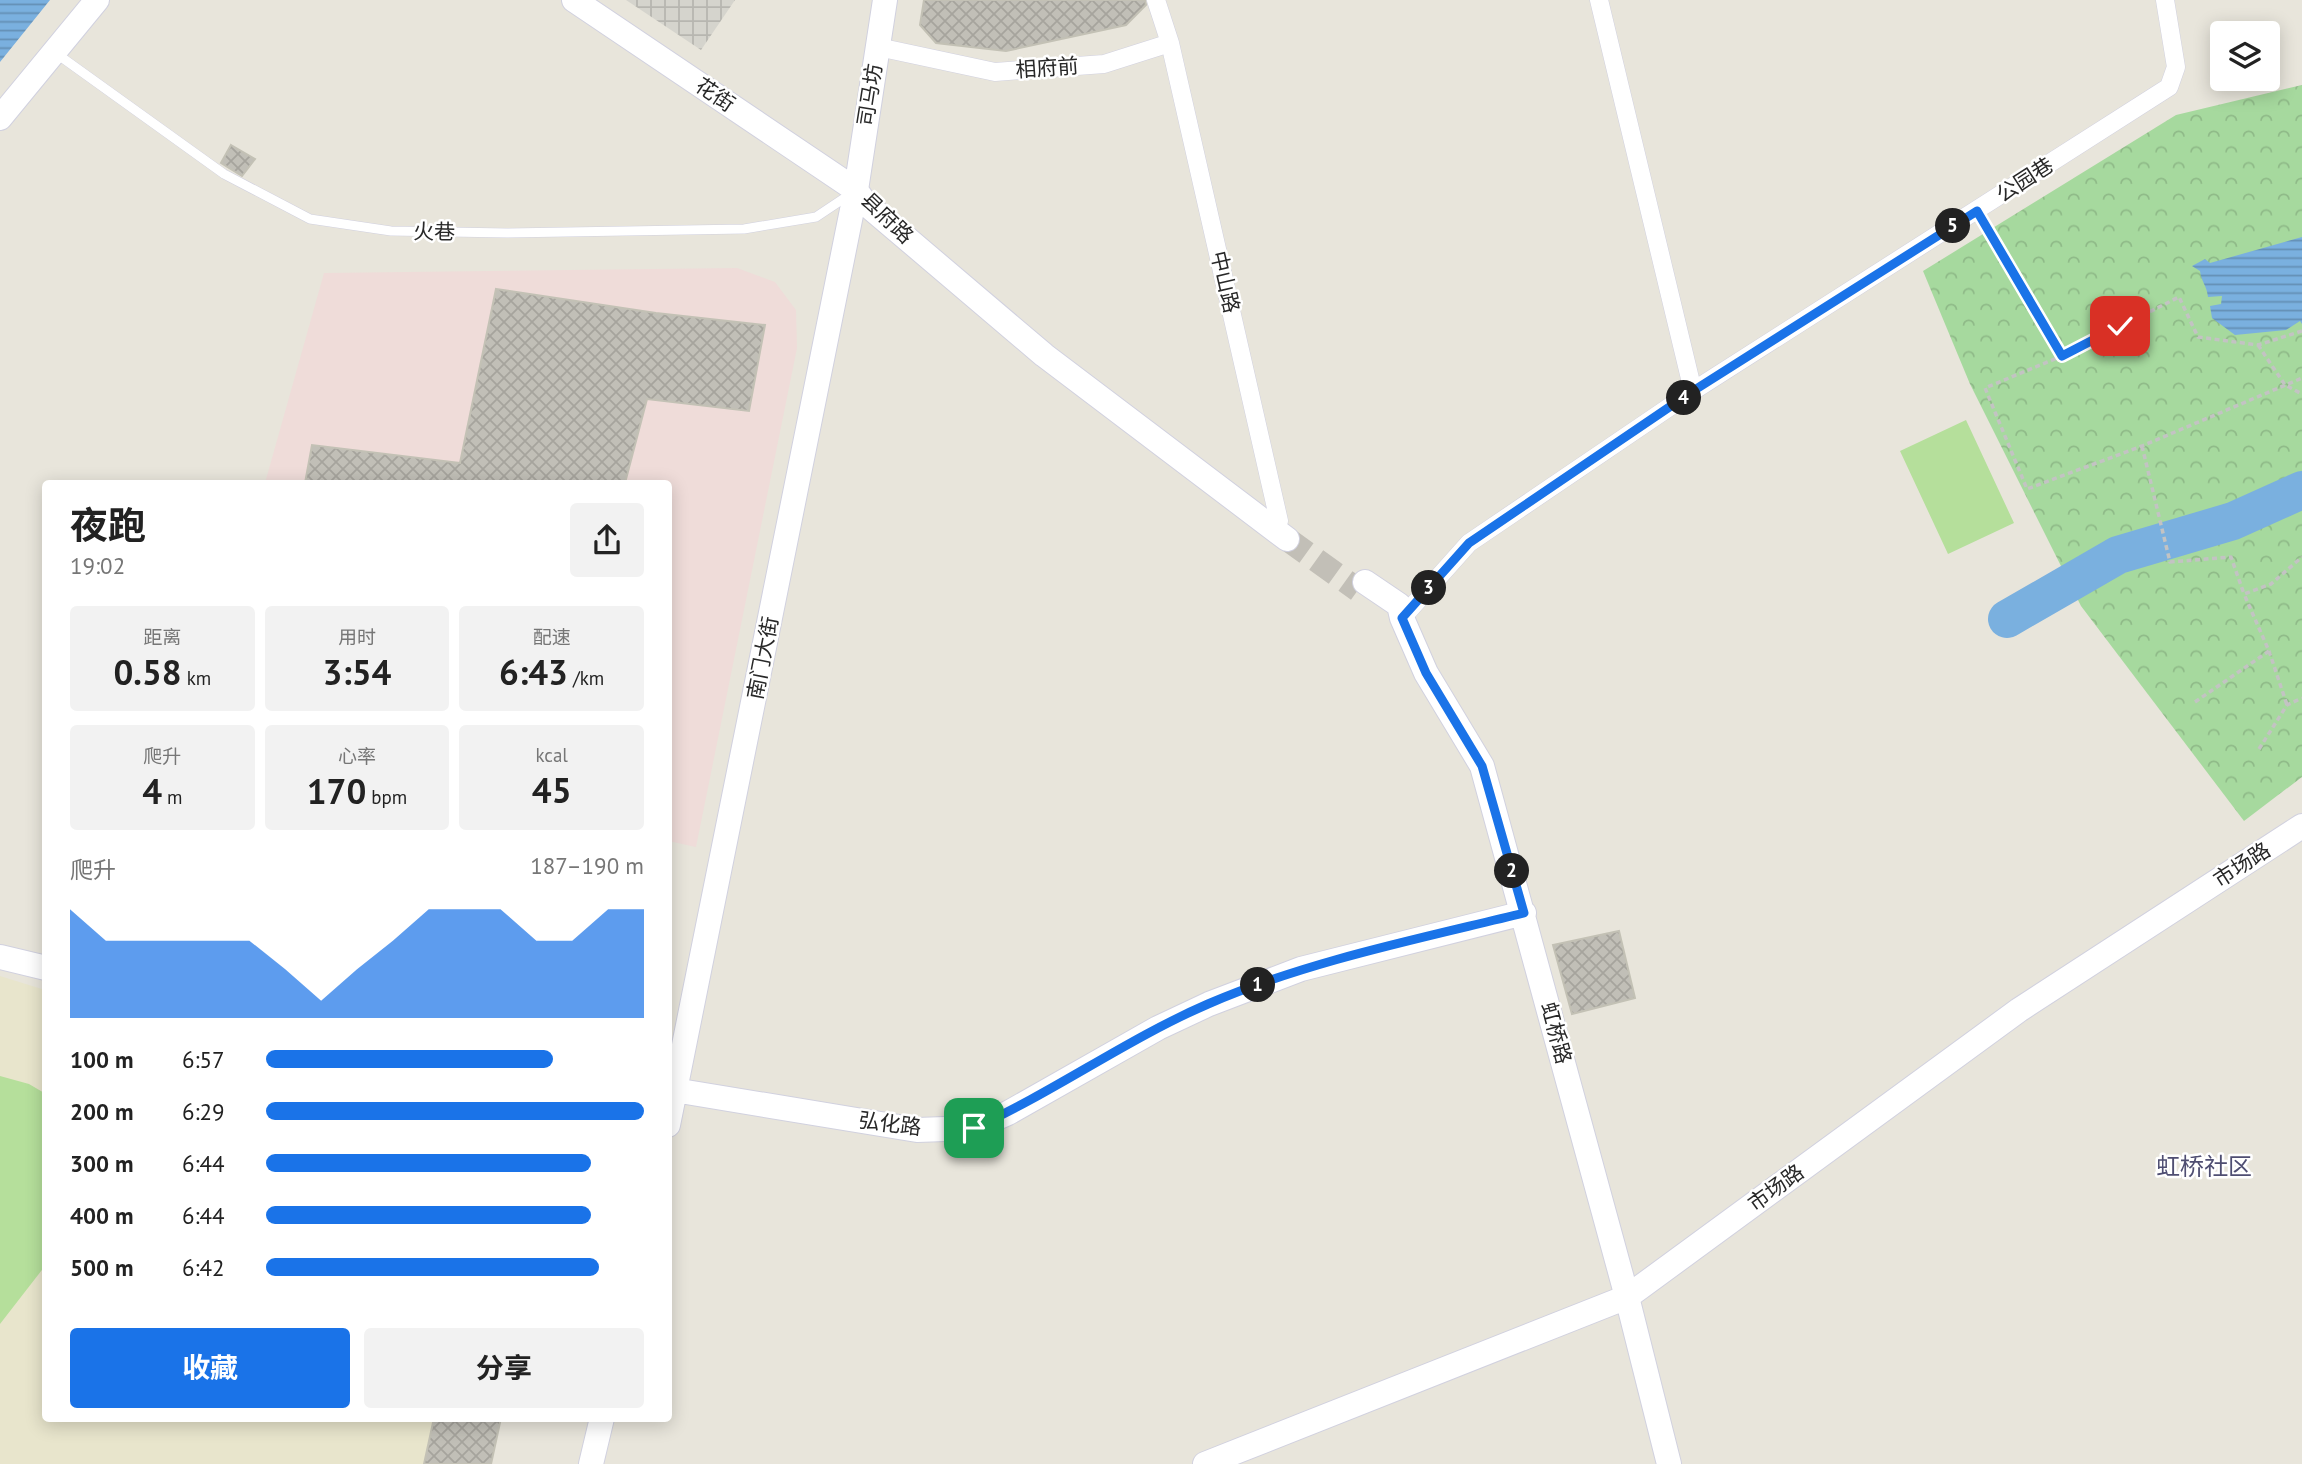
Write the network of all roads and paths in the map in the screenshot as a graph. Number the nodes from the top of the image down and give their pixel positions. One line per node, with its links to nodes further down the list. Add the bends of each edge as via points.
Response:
1 (97, 0): 9 (street)
2 (574, 0): 11 (street, 花街)
3 (885, 0): 8 (street, 司马坊)
4 (1156, 0): 7 (street)
5 (1600, 0): 18 (street)
6 (2165, 0): 12 (street, 公园巷, via 2176,67 2169,87)
7 (1170, 43): 8 (street, 相府前, via 1104,64 995,72); 21 (street, 中山路)
8 (878, 47): 11 (street, 司马坊)
9 (54, 52): 10 (street); 11 (lane, 火巷, via 224,174 310,219 391,232 744,229 816,217)
10 (0, 118)
11 (856, 190): 21 (street, 县府路, via 865,203 1044,355); 35 (street, 南门大街)
12 (1977, 211): 15 (path); 18 (street, 公园巷)
13 (2302, 331): 14 (path)
14 (2258, 345): 15 (path, via 2198,337 2179,297); 17 (path)
15 (2062, 356): 20 (path, via 1985,388 2027,489)
16 (2302, 378): 17 (path)
17 (2285, 385): 19 (path); 20 (path)
18 (1693, 391): 25 (street, 公园巷, via 1469,543)
19 (2302, 394)
20 (2142, 446): 24 (path, via 2170,562 2231,557)
21 (1287, 531)
22 (2302, 557): 24 (path, via 2271,584)
23 (1361, 586): 25 (street, via 1389,613)
24 (2244, 594): 26 (path)
25 (1402, 618): 32 (street, 虹桥路, via 1426,673 1482,766)
26 (2269, 651): 28 (path); 29 (path)
27 (2302, 698): 29 (path)
28 (2195, 702)
29 (2287, 705): 30 (path)
30 (2259, 749)
31 (2302, 826): 36 (street, 市场路, via 2019,1010)
32 (1524, 913): 35 (street, 弘化路, via 1301,970 1209,1004 974,1128 917,1130); 36 (street, 虹桥路)
33 (0, 957): 34 (street)
34 (42, 967)
35 (673, 1090)
36 (1628, 1297): 39 (street, 市场路); 40 (street, 虹桥路)
37 (601, 1422): 38 (street)
38 (591, 1464)
39 (1205, 1464)
40 (1669, 1464)

